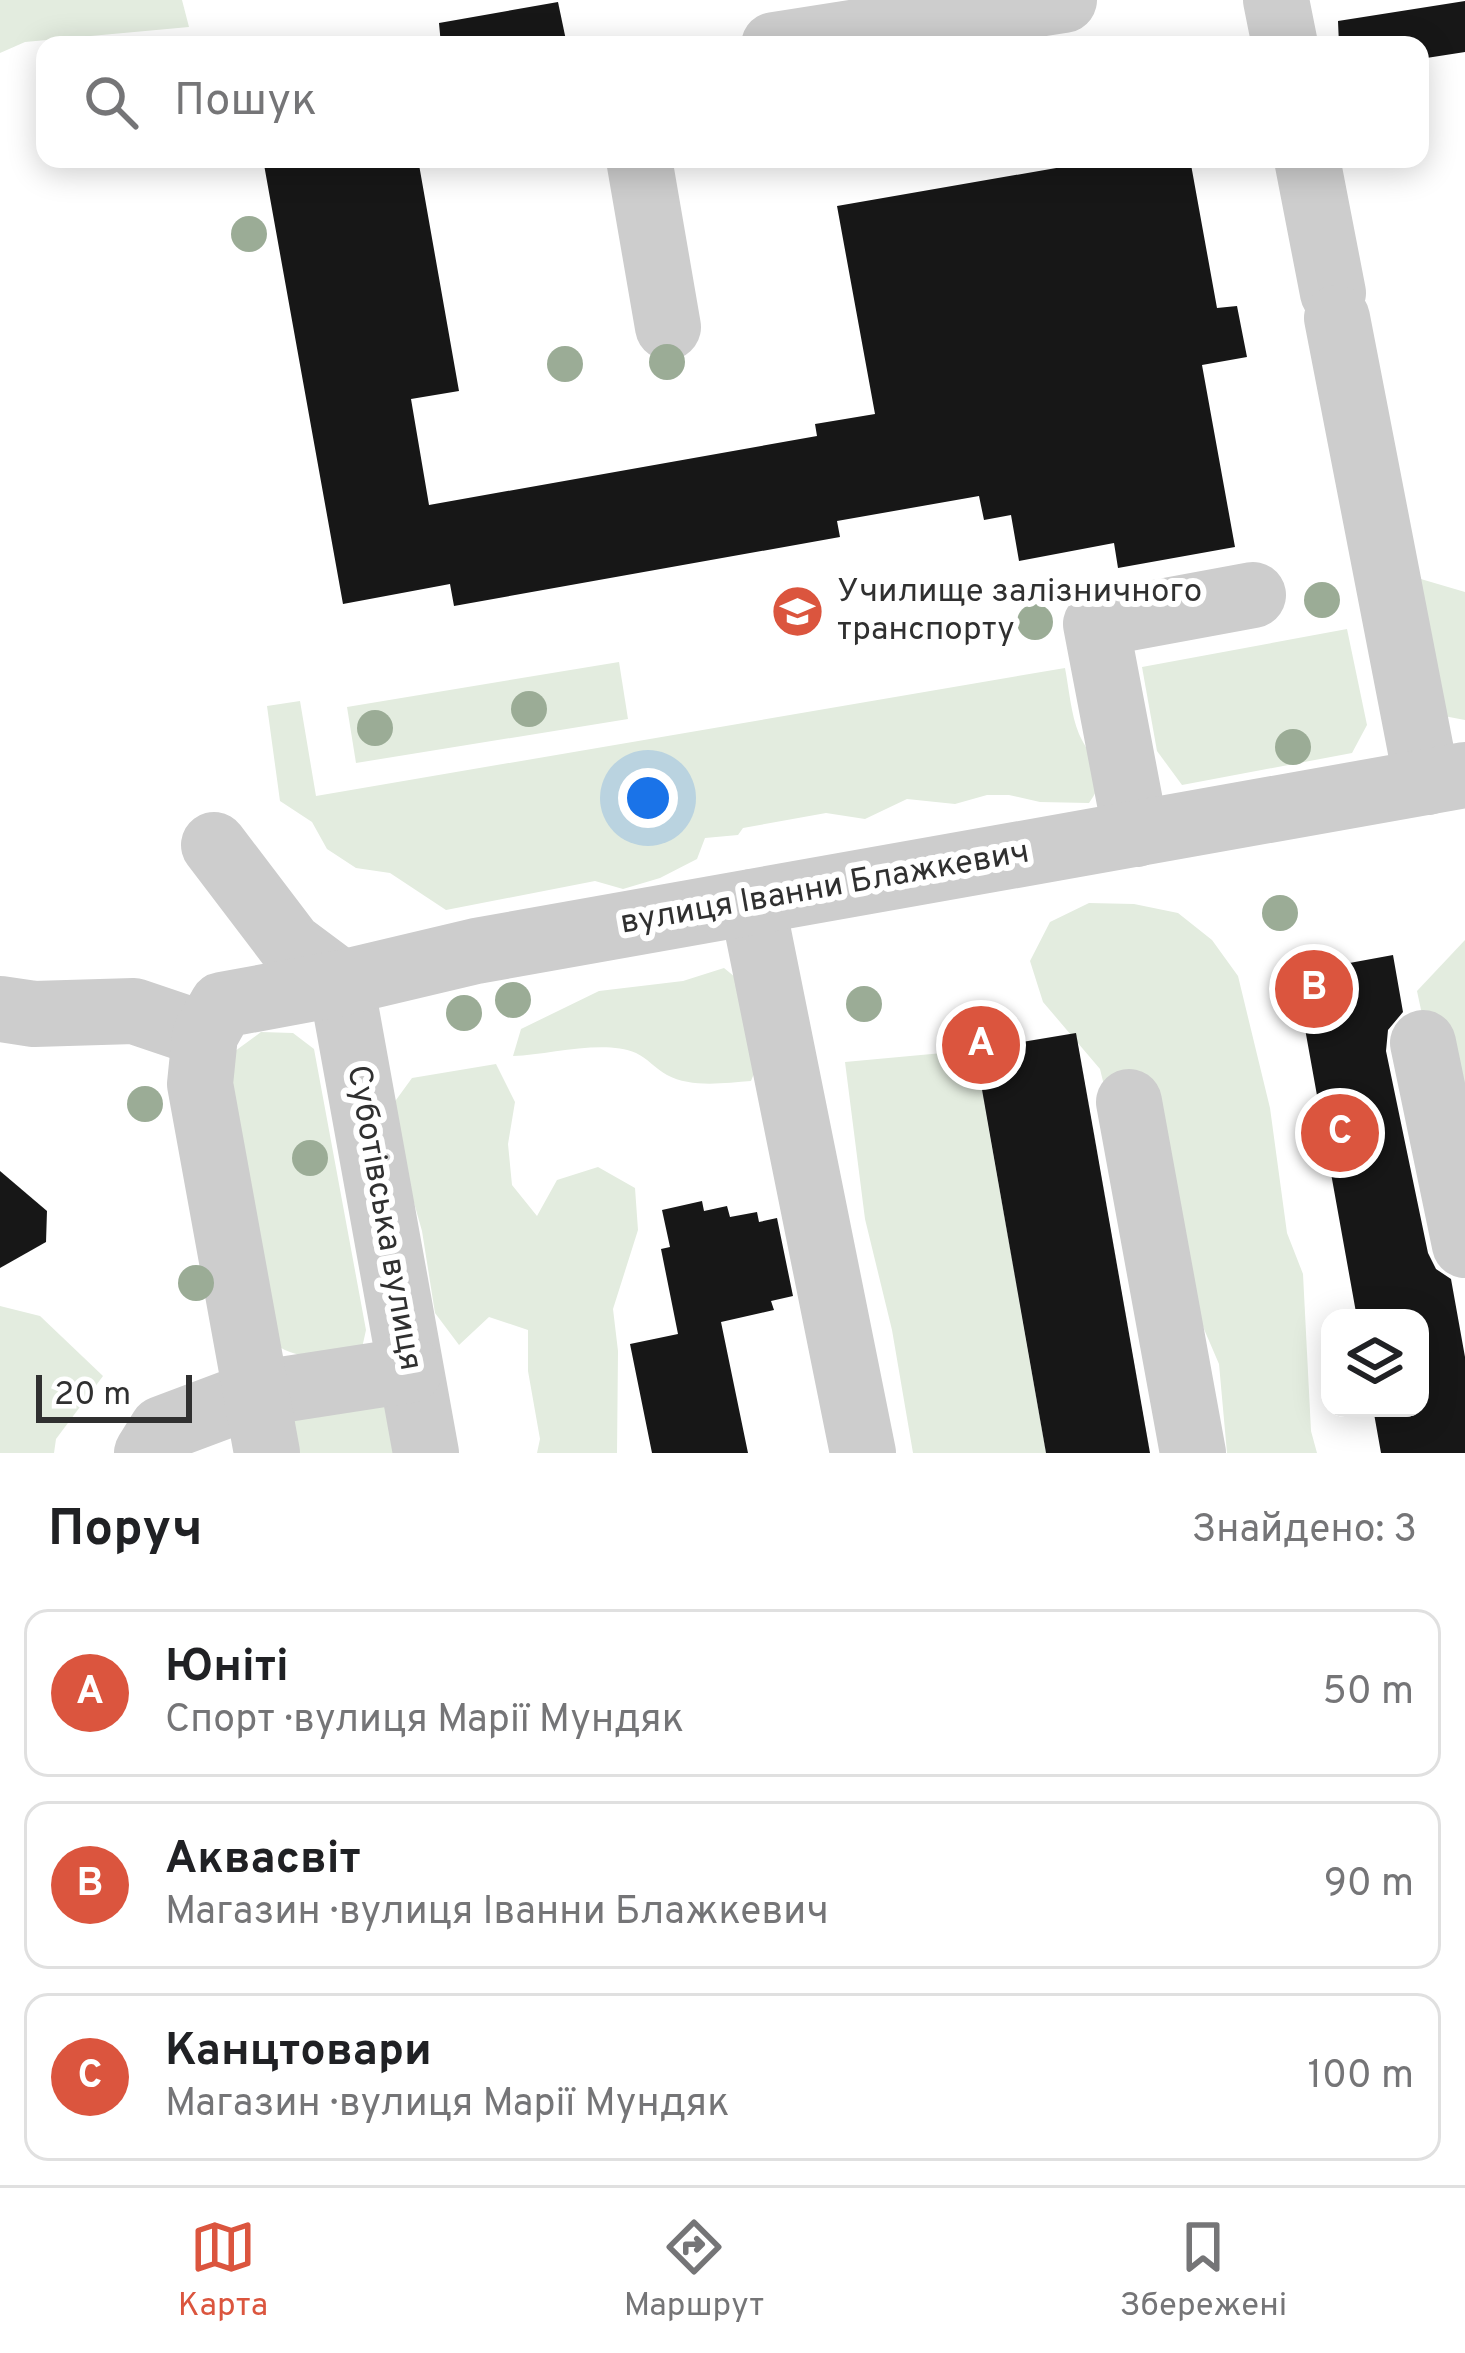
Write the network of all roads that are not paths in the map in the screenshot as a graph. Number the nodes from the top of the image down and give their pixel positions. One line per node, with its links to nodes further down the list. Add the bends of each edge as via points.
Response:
1 (1064, 0): 3 (street)
2 (1276, 0): 4 (street)
3 (896, 36)
4 (1283, 36)
5 (641, 168): 7 (street)
6 (1308, 168): 9 (street)
7 (668, 327)
8 (1253, 596): 10 (street, via 1096,624)
9 (1446, 779): 10 (street, вулиця Іванни Блажкевич)
10 (1136, 834): 12 (street, вулиця Іванни Блажкевич)
11 (214, 845): 13 (street, via 290,945)
12 (752, 902): 13 (street, вулиця Іванни Блажкевич); 23 (street)
13 (341, 983): 15 (street, вулиця Іванни Блажкевич, via 222,1005); 19 (street, Суботівська вулиця)
14 (0, 1009): 15 (street, via 134,1011)
15 (205, 1035): 20 (street, via 200,1084)
16 (1423, 1043): 18 (street)
17 (1129, 1102): 24 (street)
18 (1465, 1245)
19 (410, 1370): 20 (street); 22 (street, Суботівська вулиця)
20 (261, 1424): 21 (street, via 162,1429)
21 (148, 1453)
22 (426, 1453)
23 (863, 1453)
24 (1193, 1453)

